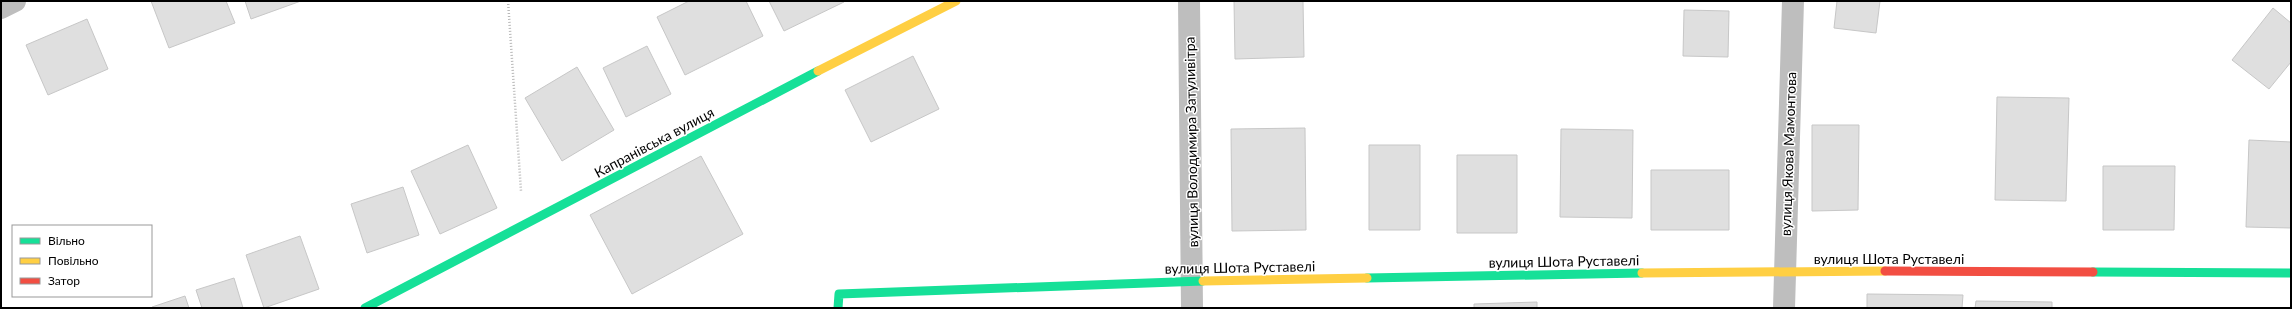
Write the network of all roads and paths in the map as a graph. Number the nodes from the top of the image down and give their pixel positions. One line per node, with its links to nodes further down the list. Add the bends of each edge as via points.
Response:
1 (15, 1): 6 (street)
2 (508, 1): 7 (path)
3 (956, 1): 7 (street, Капранівська вулиця)
4 (1189, 1): 10 (street, вулиця Володимира Затуливітра)
5 (1793, 1): 8 (street, вулиця Якова Мамонтова)
6 (1, 8)
7 (524, 226): 11 (street, Капранівська вулиця)
8 (1784, 271): 9 (street, вулиця Шота Руставелі); 10 (street, вулиця Шота Руставелі); 14 (street, вулиця Якова Мамонтова)
9 (2291, 273)
10 (1192, 281): 12 (street, вулиця Шота Руставелі, via 839,294); 13 (street, вулиця Володимира Затуливітра)
11 (365, 308)
12 (838, 308)
13 (1192, 308)
14 (1784, 308)

